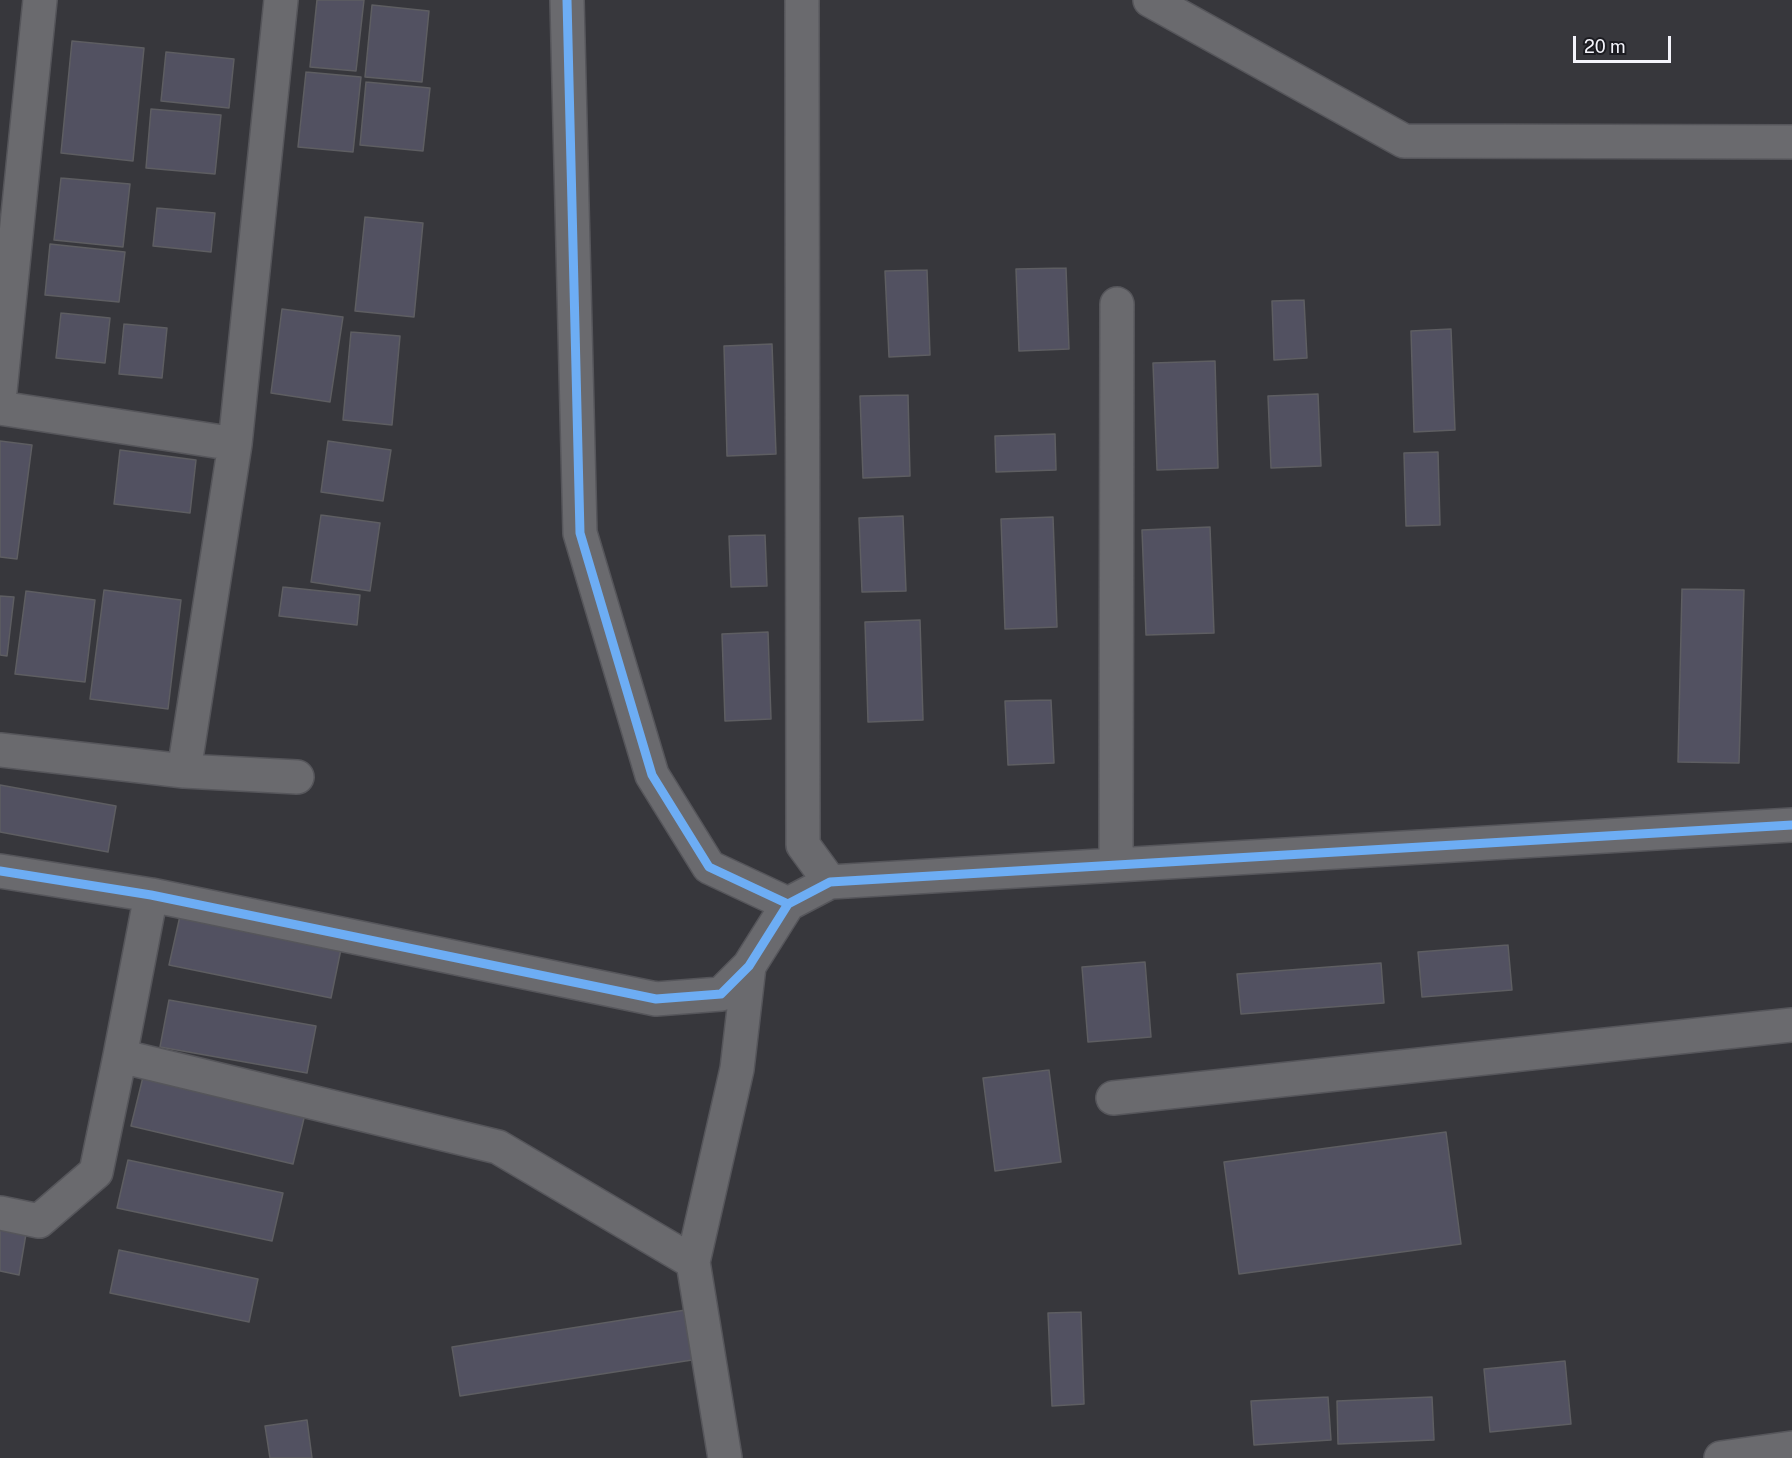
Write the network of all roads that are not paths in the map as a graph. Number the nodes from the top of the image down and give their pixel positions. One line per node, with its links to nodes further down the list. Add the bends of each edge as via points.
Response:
1 (40, 0): 8 (street)
2 (281, 0): 10 (street)
3 (567, 0): 19 (street, via 580,533 652,775 709,867)
4 (801, 0): 17 (street, via 803,845)
5 (1150, 0): 6 (street, via 1404,141)
6 (1792, 142)
7 (1117, 304): 15 (street)
8 (0, 391)
9 (0, 408): 10 (street)
10 (235, 444): 12 (street)
11 (0, 750): 12 (street)
12 (184, 771): 13 (street)
13 (297, 777)
14 (1792, 825): 15 (street)
15 (1116, 864): 17 (street)
16 (0, 871): 18 (street)
17 (830, 882): 19 (street)
18 (152, 895): 20 (street, via 656,999 721,994); 22 (street)
19 (788, 904): 20 (street)
20 (748, 966): 25 (street, via 737,1069)
21 (1792, 1024): 23 (street)
22 (120, 1056): 24 (street, via 96,1172 39,1221); 25 (street, via 498,1147)
23 (1113, 1098)
24 (0, 1213)
25 (693, 1262): 27 (street)
26 (1792, 1448): 28 (street)
27 (725, 1458)
28 (1721, 1458)

